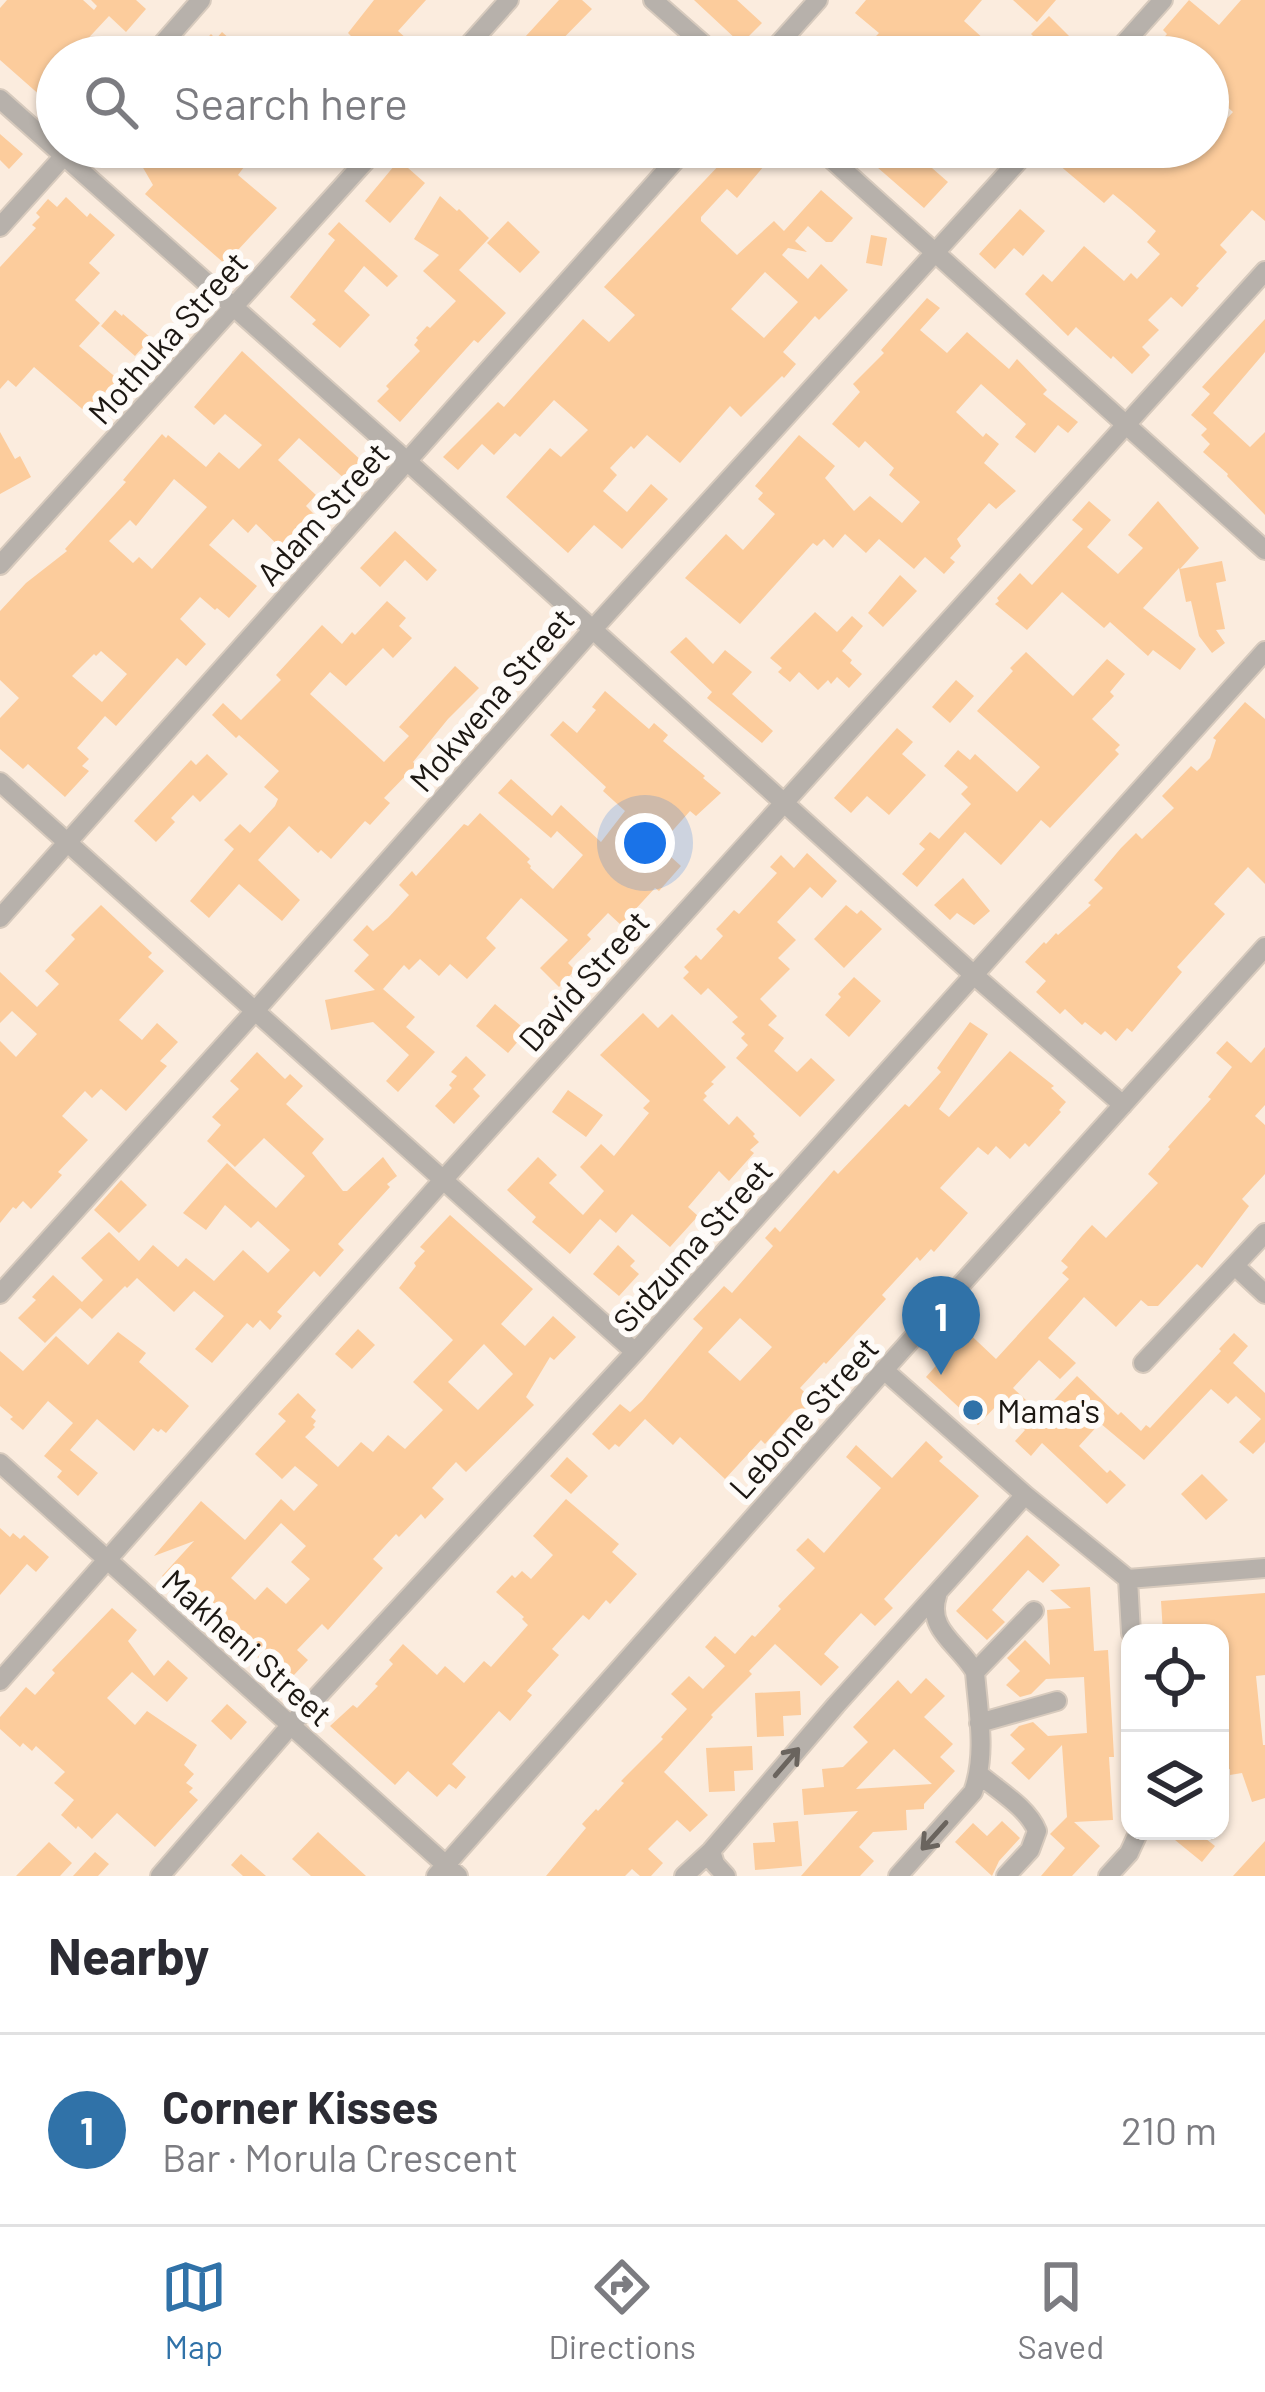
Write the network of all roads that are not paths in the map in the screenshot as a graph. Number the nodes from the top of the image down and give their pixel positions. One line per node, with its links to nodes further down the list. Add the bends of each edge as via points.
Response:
1 (201, 0): 6 (street)
2 (509, 0): 7 (street)
3 (653, 0): 8 (street)
4 (818, 0): 9 (street)
5 (1163, 0): 10 (street)
6 (169, 36)
7 (477, 36)
8 (694, 36)
9 (786, 36)
10 (1131, 36)
11 (0, 99): 12 (street)
12 (36, 127)
13 (53, 168): 19 (street)
14 (85, 168): 22 (street)
15 (359, 168): 22 (street, Mothuka Street)
16 (668, 168): 24 (street, Adam Street)
17 (841, 168): 20 (street)
18 (1012, 168): 20 (street, Mokwena Street)
19 (0, 227)
20 (935, 253): 23 (street); 27 (street, Mokwena Street)
21 (1265, 271): 23 (street, David Street)
22 (235, 307): 24 (street); 26 (street, Mothuka Street)
23 (1126, 424): 25 (street); 30 (street, David Street)
24 (409, 462): 27 (street); 31 (street, Adam Street)
25 (1265, 550)
26 (0, 565)
27 (592, 629): 30 (street); 35 (street, Mokwena Street)
28 (1265, 651): 34 (street, Sidzuma Street)
29 (0, 782): 31 (street)
30 (783, 803): 34 (street); 37 (street, David Street)
31 (67, 843): 32 (street, Adam Street); 35 (street)
32 (0, 918)
33 (1265, 947): 36 (street, Lebone Street)
34 (975, 976): 36 (street); 42 (street, Sidzuma Street)
35 (254, 1012): 37 (street); 40 (street, Mokwena Street)
36 (1123, 1106): 44 (street, Lebone Street)
37 (443, 1180): 42 (street); 47 (street, David Street)
38 (1265, 1233): 39 (street)
39 (1235, 1266): 41 (street); 43 (street)
40 (0, 1294)
41 (1265, 1294)
42 (635, 1352): 57 (street, Sidzuma Street)
43 (1143, 1363)
44 (884, 1370): 46 (street); 61 (street, Lebone Street)
45 (0, 1462): 47 (street, Makheni Street)
46 (1025, 1495): 49 (street); 50 (street)
47 (107, 1562): 54 (street, David Street); 57 (street, Makheni Street)
48 (1265, 1568): 49 (street)
49 (1128, 1579): 52 (street)
50 (938, 1594): 53 (street, via 941,1631); 60 (street, one-way to 50)
51 (1034, 1610): 53 (street)
52 (1130, 1624)
53 (975, 1672): 56 (street)
54 (0, 1681)
55 (1057, 1701): 56 (street)
56 (979, 1724): 58 (street)
57 (291, 1725): 61 (street, Makheni Street); 62 (street, Sidzuma Street)
58 (980, 1775): 65 (street, one-way to 65, via 974,1792); 66 (street, via 1037,1831)
59 (1135, 1840): 67 (street)
60 (711, 1851): 63 (street); 64 (street)
61 (446, 1872)
62 (160, 1876)
63 (684, 1876)
64 (726, 1876)
65 (898, 1876)
66 (1006, 1876)
67 (1108, 1876)

